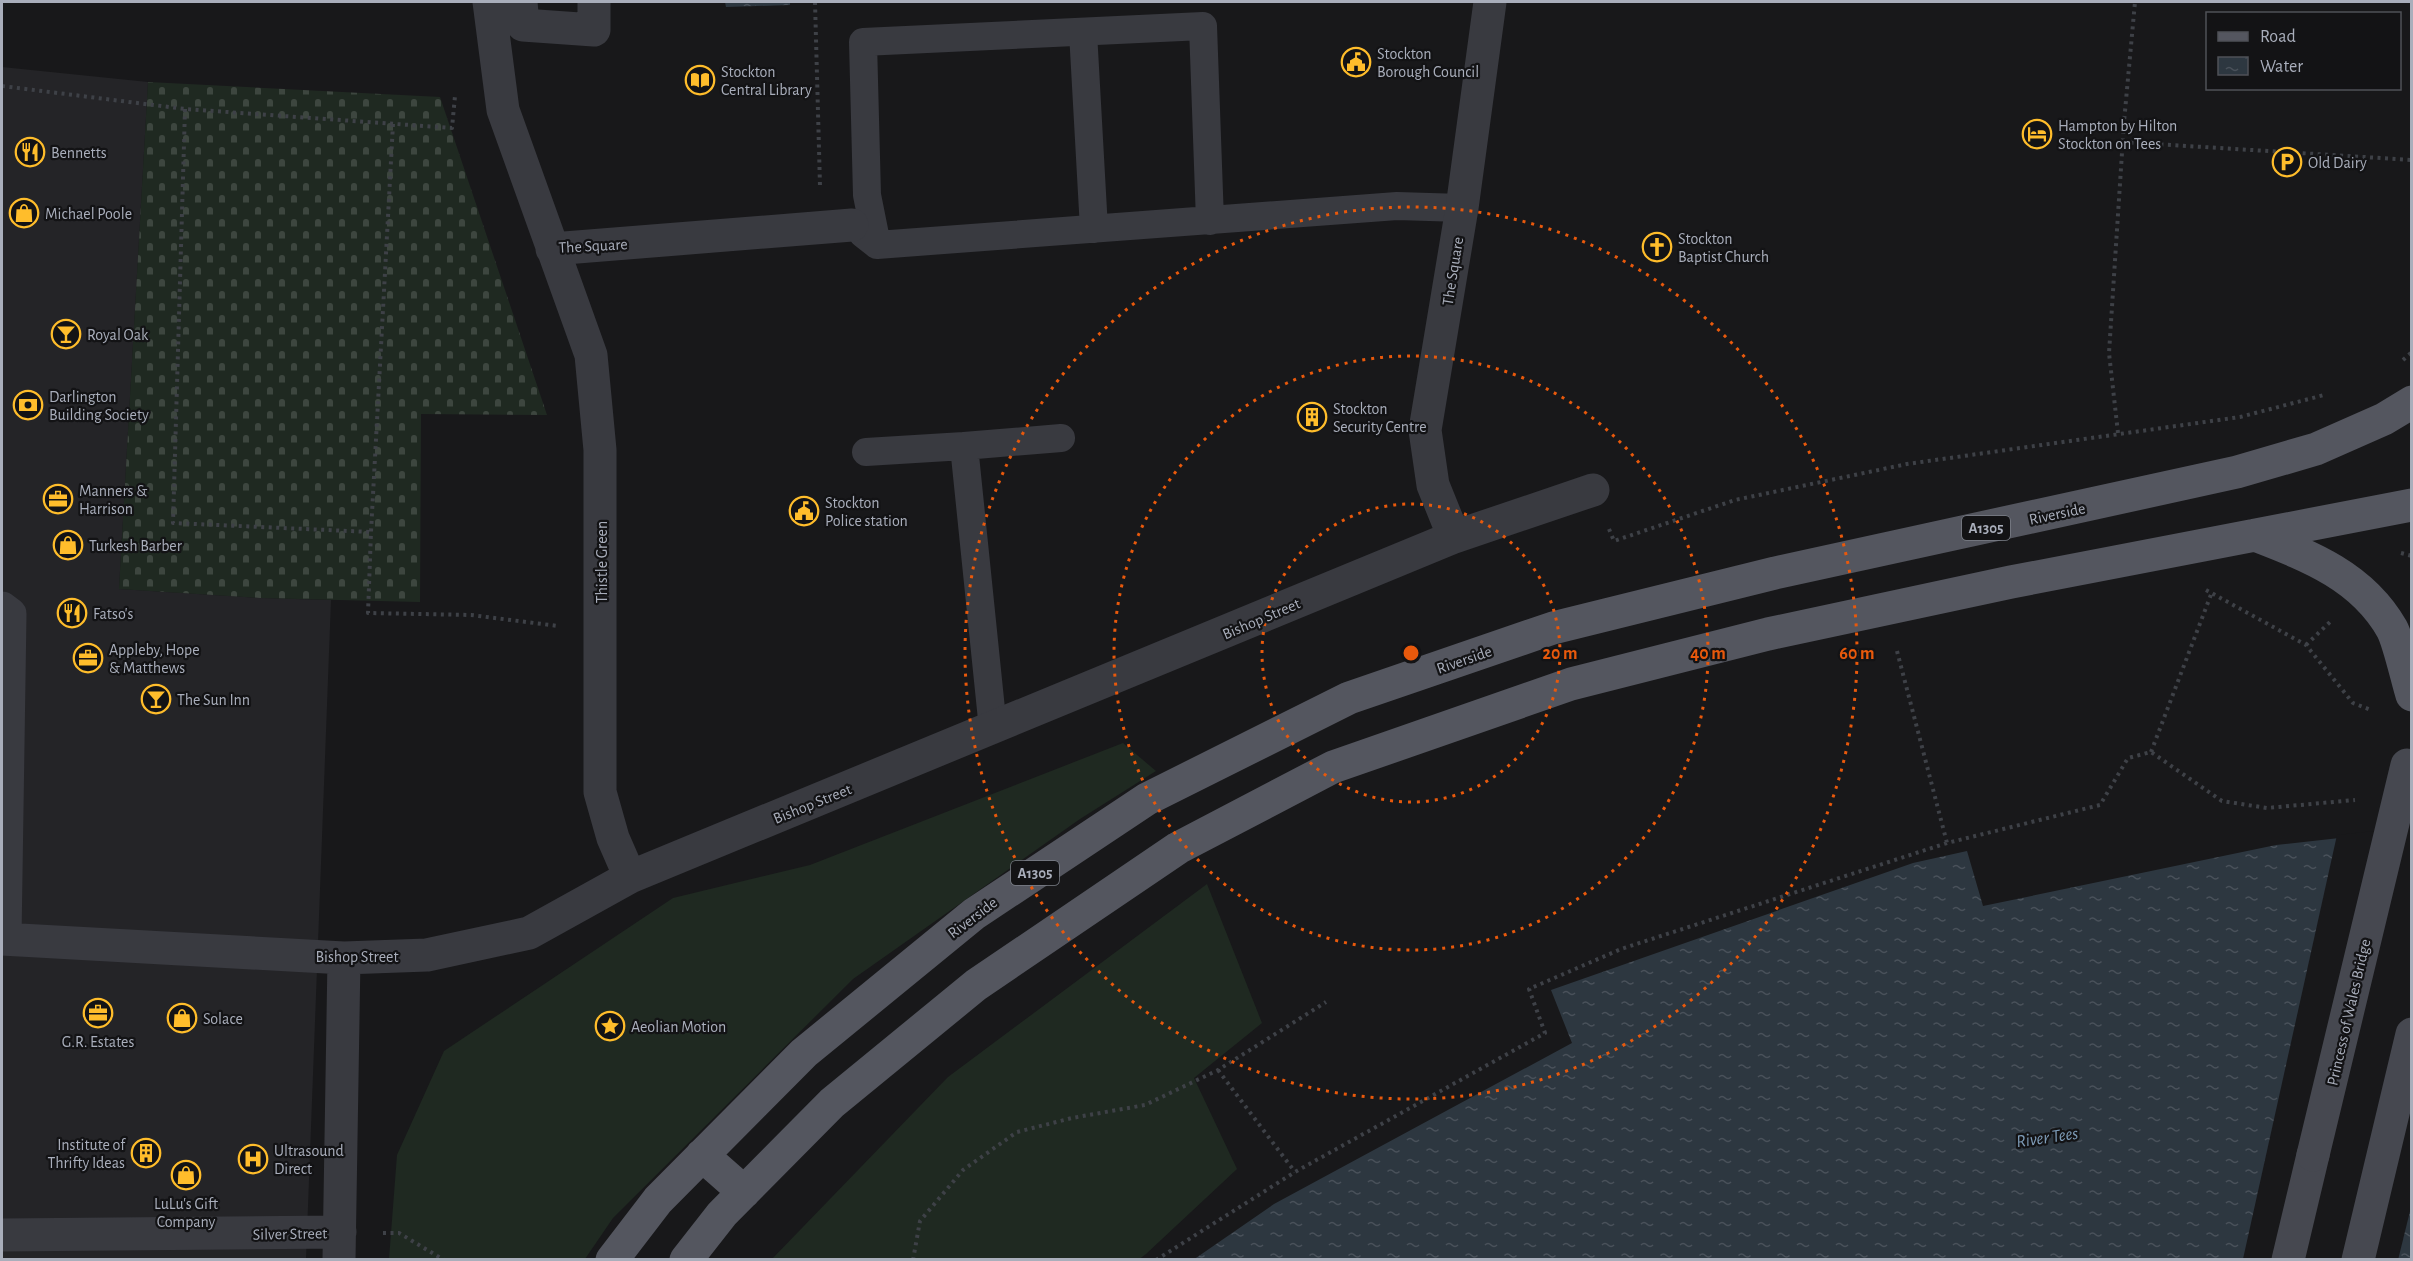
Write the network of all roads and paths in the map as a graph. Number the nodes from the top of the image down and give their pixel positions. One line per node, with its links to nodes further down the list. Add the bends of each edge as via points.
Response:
1 (489, 2): 18 (street, The Square, via 503,110)
2 (521, 2): 3 (street, via 523,25 594,30)
3 (594, 2)
4 (815, 2): 17 (path)
5 (1490, 2): 14 (street, The Square)
6 (2135, 2): 12 (path)
7 (1083, 32): 15 (lane, via 1203,26); 16 (lane); 17 (lane, via 862,42 867,195)
8 (2, 86): 10 (path)
9 (456, 93): 11 (path, via 452,128)
10 (185, 110): 11 (path); 27 (path, via 173,523)
11 (393, 124): 27 (path)
12 (2123, 142): 13 (path); 21 (path, via 2109,352)
13 (2412, 160)
14 (1462, 208): 15 (lane, via 1397,206); 29 (street, The Square, via 1425,430 1433,485)
15 (1210, 220): 16 (lane)
16 (1094, 230): 17 (lane)
17 (850, 233): 18 (street, The Square)
18 (552, 249): 35 (street, Thistle Green, via 591,355 600,450)
19 (2333, 393): 21 (path, via 2240,417)
20 (2412, 402): 50 (main road, Riverside / A1305, via 2316,450 2237,472 1775,573 1564,625 1349,698 1147,799 974,914 804,1053)
21 (2118, 433): 25 (path, via 1907,464 1758,495 1614,541)
22 (1061, 438): 23 (lane)
23 (964, 446): 24 (lane); 39 (lane)
24 (866, 452)
25 (1593, 490): 29 (street, Bishop Street)
26 (2412, 505): 28 (main road)
27 (371, 532): 35 (path, via 368,613 471,615)
28 (2255, 535): 37 (main road, via 2334,569 2367,595 2393,630); 52 (main road, via 1756,637 1571,684 1333,767 1178,848 976,985 832,1103)
29 (1454, 537): 39 (street, Bishop Street)
30 (2398, 553): 31 (path)
31 (2412, 556)
32 (2203, 589): 33 (path)
33 (2212, 592): 38 (path, via 2306,645 2353,703); 40 (path)
34 (2, 608): 45 (street, via 10,614)
35 (601, 631): 44 (street, Thistle Green, via 600,792)
36 (1895, 644): 43 (path)
37 (2412, 695)
38 (2375, 712)
39 (993, 729): 44 (street, Bishop Street)
40 (2151, 752): 42 (path, via 2222,801 2267,808); 43 (path, via 2128,758 2100,805)
41 (2409, 755): 60 (street, Princess of Wales Bridge, bridge)
42 (2356, 800)
43 (1947, 843): 51 (path, via 1621,949 1529,989 1545,1033)
44 (630, 878): 46 (street, Bishop Street, via 529,933 427,955)
45 (3, 939): 46 (street, Bishop Street)
46 (344, 958): 54 (street, Silver Street)
47 (1326, 1002): 49 (path)
48 (2412, 1034): 61 (street)
49 (1218, 1070): 51 (path); 58 (path, via 1145,1105 1017,1132 963,1170 920,1221)
50 (702, 1155): 52 (main road); 56 (main road, Riverside / A1305, via 658,1200)
51 (1295, 1172): 59 (path)
52 (744, 1192): 57 (main road)
53 (2, 1235): 54 (street, Silver Street)
54 (339, 1246): 55 (path, via 399,1233)
55 (444, 1260)
56 (612, 1260)
57 (687, 1260)
58 (913, 1260)
59 (1156, 1260)
60 (2288, 1260)
61 (2358, 1260)

